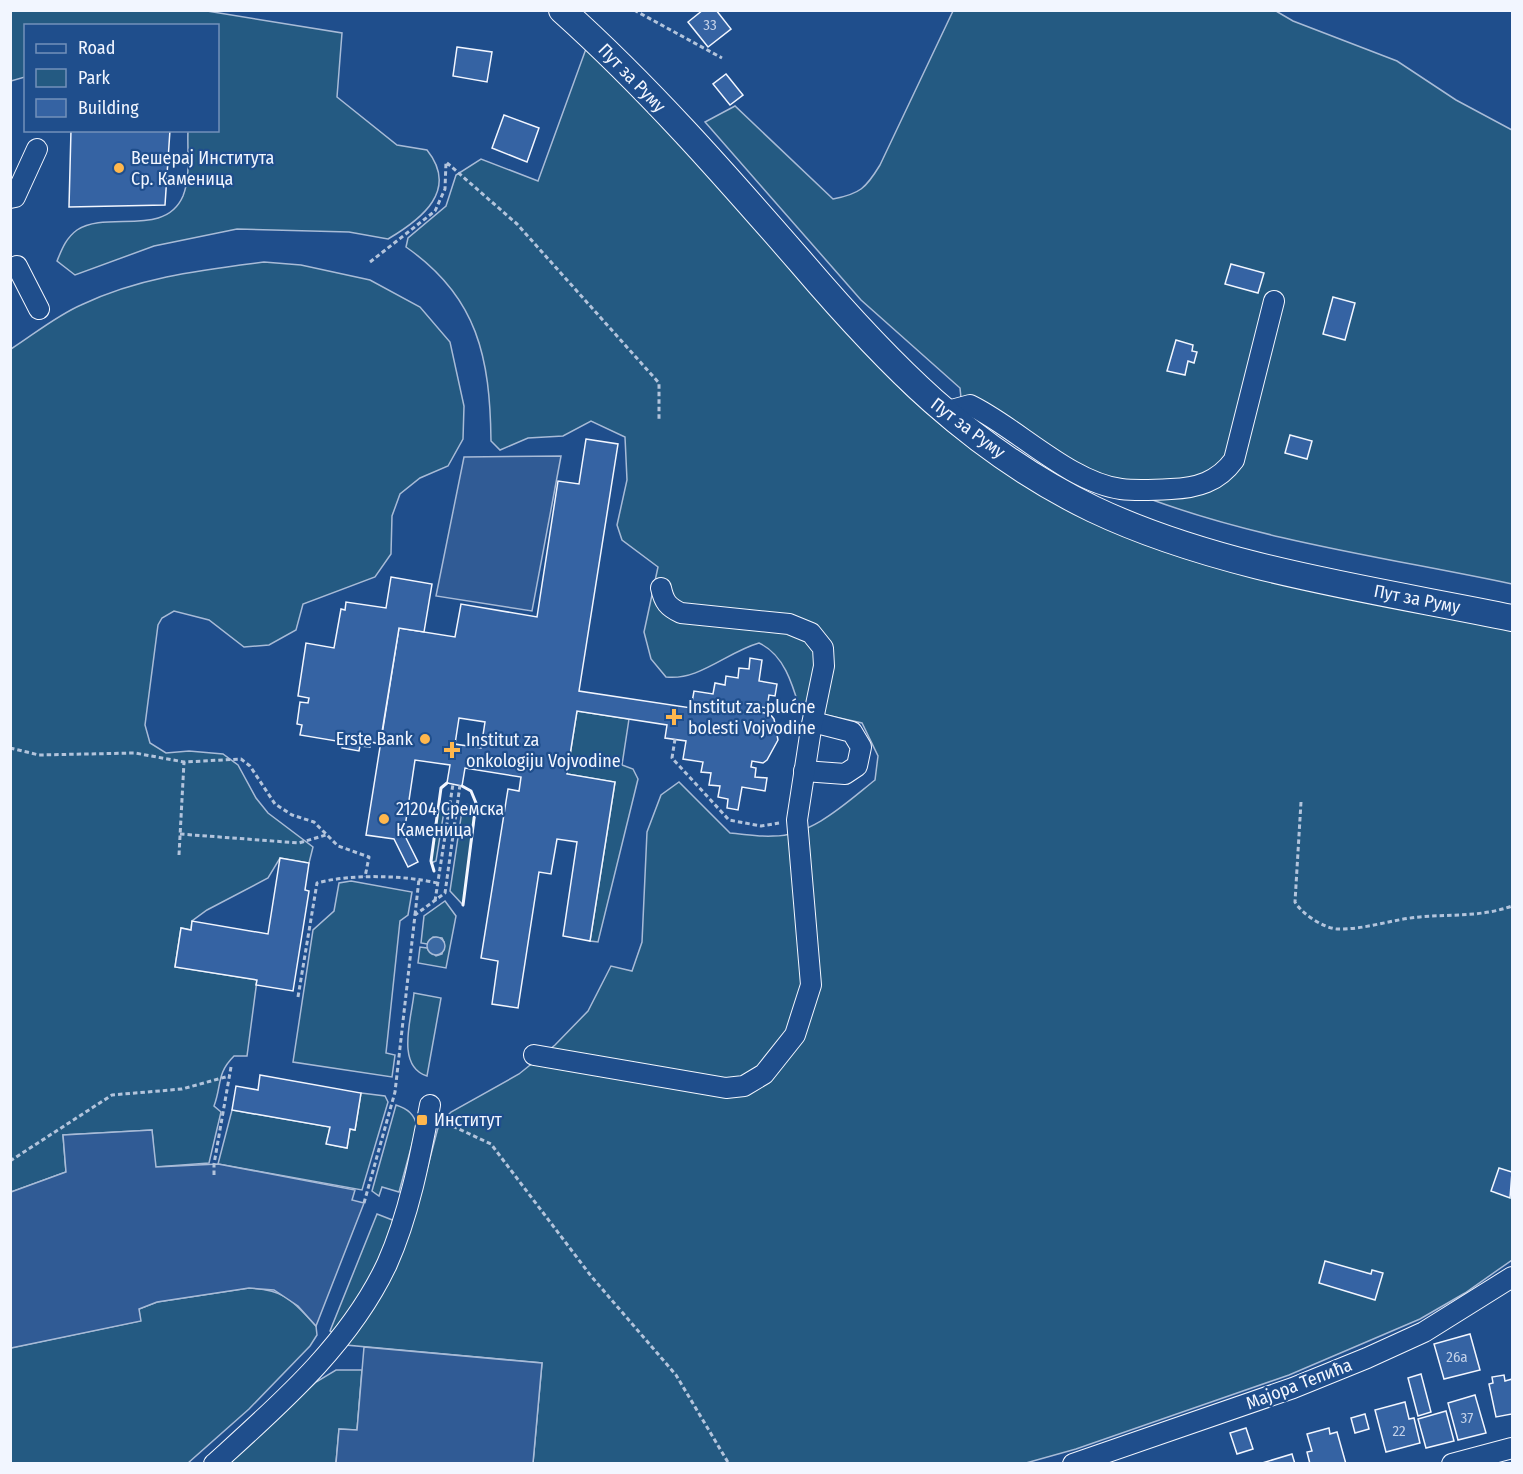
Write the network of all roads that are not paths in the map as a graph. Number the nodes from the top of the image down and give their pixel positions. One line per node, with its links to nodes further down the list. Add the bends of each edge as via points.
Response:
1 (562, 10): 7 (main road, Пут за Руму, via 657,104 837,306)
2 (37, 149): 3 (street, via 15,197)
3 (10, 198)
4 (17, 266): 6 (street)
5 (1274, 301): 7 (street, via 1234,460 1224,473 1203,484 1145,490 1109,486 1062,463 970,405)
6 (39, 309)
7 (944, 412): 9 (main road, Пут за Руму, via 1019,467 1125,523 1197,548 1307,577)
8 (661, 588): 10 (street, via 670,608 681,613 789,624 811,633 823,648 824,666)
9 (1512, 618)
10 (813, 722): 11 (street); 11 (street, via 852,732 861,747 857,766 845,774)
11 (804, 771): 12 (street, via 797,820 811,985 795,1035 764,1074 744,1086 726,1088)
12 (534, 1054)
13 (429, 1110): 17 (street, via 404,1217 387,1264 366,1300 348,1329 285,1400)
14 (1512, 1277): 16 (street, Мајора Тепића, via 1425,1332 1367,1358)
15 (1512, 1448): 18 (street)
16 (1078, 1463)
17 (214, 1464)
18 (1452, 1464)

